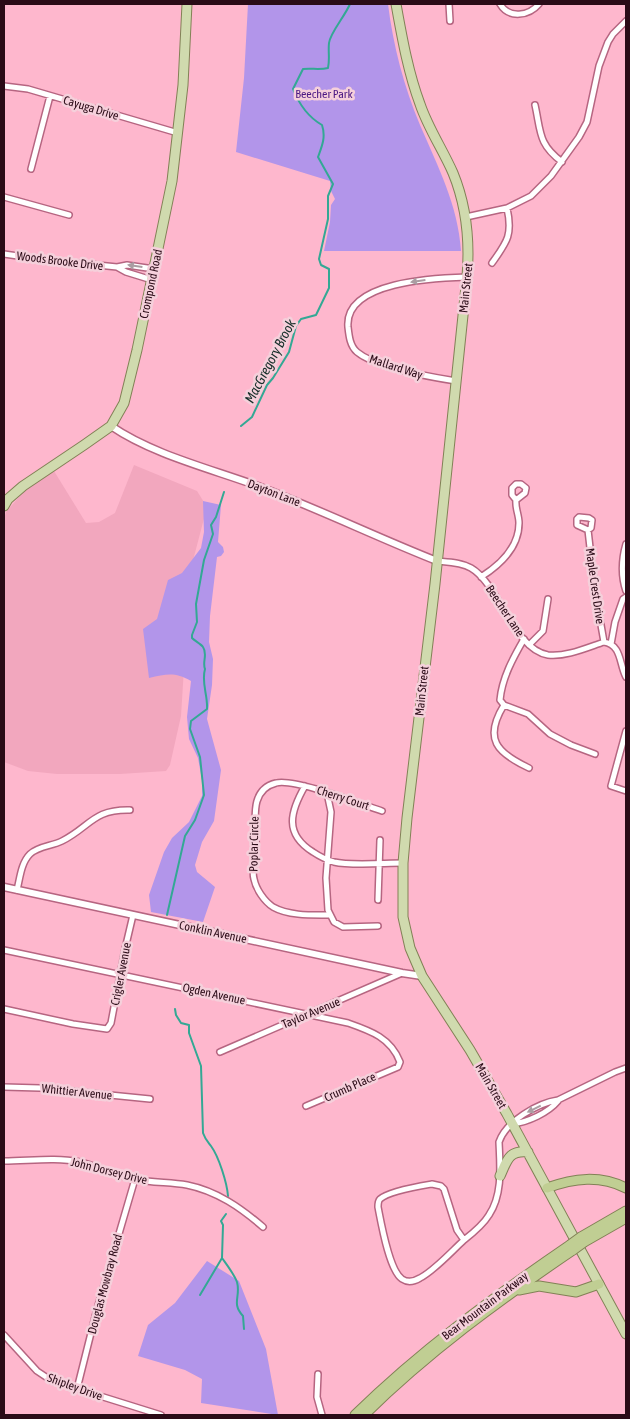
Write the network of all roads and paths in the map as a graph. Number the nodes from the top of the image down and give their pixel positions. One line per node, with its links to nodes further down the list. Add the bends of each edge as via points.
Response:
1 (187, 4): 11 (main road, Crompond Road)
2 (396, 4): 17 (main road, Main Street, via 420,105 453,173)
3 (449, 4): 6 (street)
4 (500, 4): 5 (street, via 507,11 518,14 530,12)
5 (539, 4)
6 (450, 21)
7 (626, 21): 12 (street, via 608,42 599,66 588,122)
8 (4, 86): 9 (street, Cayuga Drive)
9 (50, 96): 11 (street, Cayuga Drive); 13 (street)
10 (535, 106): 12 (street, via 542,141)
11 (178, 133): 21 (main road, Crompond Road)
12 (562, 162): 15 (street, via 541,188)
13 (31, 169)
14 (4, 197): 16 (street)
15 (508, 208): 17 (street); 19 (street, via 509,235)
16 (70, 215)
17 (466, 217): 22 (main road, Main Street, via 469,240)
18 (4, 254): 20 (street, Woods Brooke Drive)
19 (492, 263)
20 (117, 267): 21 (street, Woods Brooke Drive, one-way to 20, via 127,265); 23 (street, Woods Brooke Drive)
21 (154, 269): 23 (main road, Crompond Road)
22 (467, 277): 24 (main road, Main Street); 24 (street, Mallard Way, one-way to 24, via 404,283 370,294 355,304 348,318 352,346 357,352 415,374)
23 (152, 280): 25 (main road, Crompond Road, via 127,395)
24 (456, 381): 30 (main road, Main Street)
25 (111, 426): 27 (main road, Crompond Road, via 23,486); 30 (street, Dayton Lane, via 167,453 282,495)
26 (516, 500): 31 (street, via 519,520 516,540 503,559)
27 (4, 506)
28 (588, 530): 36 (street, Maple Crest Drive)
29 (626, 544): 32 (street, via 623,574)
30 (437, 561): 31 (street, Beecher Lane, via 468,566); 52 (main road, Main Street)
31 (481, 577): 35 (street, Beecher Lane)
32 (626, 590)
33 (626, 597): 37 (street, via 615,622)
34 (548, 599): 38 (street, via 543,631)
35 (524, 639): 38 (street, Beecher Lane); 40 (street, via 503,682 500,700)
36 (604, 642): 37 (street); 38 (street, Beecher Lane, via 558,655 540,653)
37 (611, 644): 39 (street, via 620,654)
38 (529, 645)
39 (626, 677)
40 (504, 705): 42 (street, via 528,714 550,734); 43 (street, via 494,728 497,746 507,756)
41 (626, 731): 45 (street, via 611,786)
42 (596, 754)
43 (529, 768)
44 (305, 786): 46 (street, Cherry Court); 50 (street, via 293,814 294,832 304,846); 57 (street, Poplar Circle, via 275,783 262,791 258,798 254,815 253,877 256,886 274,907)
45 (626, 790)
46 (327, 793): 48 (street, Cherry Court); 50 (street, via 331,812)
47 (130, 810): 54 (street, via 100,814 63,840 35,850 26,859)
48 (382, 811)
49 (380, 840): 51 (street)
50 (329, 860): 51 (street); 57 (street, via 326,888)
51 (378, 863): 52 (street); 55 (street)
52 (403, 863): 62 (main road, Main Street, via 403,917 410,948)
53 (4, 887): 54 (street, Conklin Avenue)
54 (17, 890): 56 (street, Conklin Avenue)
55 (378, 900)
56 (133, 915): 60 (street, Crigler Avenue); 61 (street, Conklin Avenue)
57 (329, 915): 58 (street, via 343,927)
58 (378, 926)
59 (4, 950): 60 (street, Ogden Avenue)
60 (120, 974): 63 (street, Crigler Avenue, via 111,1023 107,1029); 64 (street, Ogden Avenue)
61 (402, 974): 62 (street, Conklin Avenue); 64 (street, Taylor Avenue)
62 (422, 976): 71 (main road, Main Street, via 470,1050)
63 (4, 1009)
64 (308, 1014): 65 (street, Taylor Avenue); 66 (street, Ogden Avenue, via 378,1034 398,1056 400,1064)
65 (220, 1052)
66 (394, 1068): 70 (street, Crumb Place)
67 (626, 1068): 71 (street, via 519,1116)
68 (4, 1087): 69 (street, Whittier Avenue)
69 (150, 1099)
70 (306, 1106)
71 (512, 1124): 72 (main road, Main Street); 74 (street, via 501,1137)
72 (528, 1152): 74 (main road, via 511,1155); 76 (main road, Main Street)
73 (4, 1161): 75 (street, John Dorsey Drive, via 78,1162)
74 (500, 1176): 81 (street, via 490,1214)
75 (135, 1180): 80 (street, John Dorsey Drive, via 207,1191 228,1200); 91 (street, Douglas Mowbray Road)
76 (547, 1188): 77 (highway, via 589,1178); 85 (main road, Main Street)
77 (626, 1188)
78 (626, 1211): 82 (highway, Bear Mountain Parkway)
79 (626, 1218): 82 (highway, Bear Mountain Parkway)
80 (263, 1227)
81 (464, 1240): 81 (street, via 422,1277 405,1280 393,1265 378,1202 389,1194 432,1184 441,1186 447,1195 457,1230)
82 (583, 1240): 83 (highway, Bear Mountain Parkway, bridge)
83 (571, 1247): 84 (highway, Bear Mountain Parkway); 94 (highway, Bear Mountain Parkway, via 506,1289 438,1341)
84 (539, 1273): 86 (highway, via 546,1284); 87 (highway, Bear Mountain Parkway)
85 (599, 1284): 86 (highway, via 576,1292); 88 (main road, Main Street)
86 (553, 1287): 87 (highway, via 534,1286)
87 (510, 1294): 95 (highway, Bear Mountain Parkway, via 424,1360)
88 (626, 1334)
89 (4, 1335): 91 (street, Shipley Drive, via 45,1377)
90 (318, 1374): 93 (street, via 317,1397)
91 (77, 1389): 92 (street, Shipley Drive)
92 (161, 1415)
93 (322, 1415)
94 (355, 1415)
95 (364, 1415)

